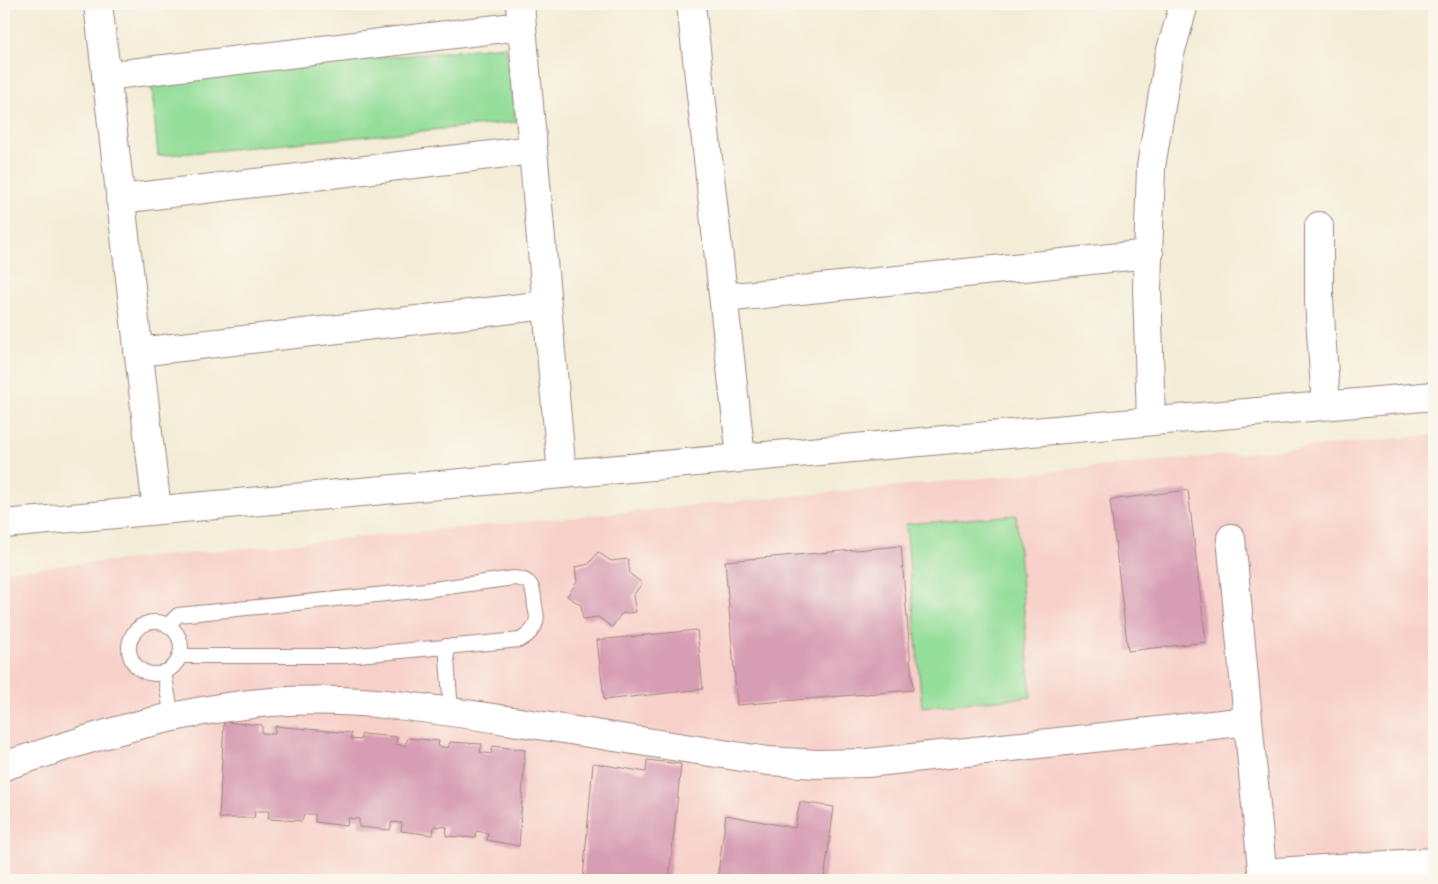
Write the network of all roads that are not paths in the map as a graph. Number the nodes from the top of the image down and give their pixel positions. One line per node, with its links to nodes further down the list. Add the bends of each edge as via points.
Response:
1 (98, 4): 5 (street)
2 (692, 4): 10 (street)
3 (1184, 4): 9 (street, via 1169,57 1151,167)
4 (522, 15): 5 (street); 6 (street)
5 (106, 76): 7 (street)
6 (533, 150): 7 (street); 11 (street)
7 (120, 199): 12 (street)
8 (1319, 226): 14 (street, via 1319,301)
9 (1149, 254): 10 (street); 15 (street, via 1147,288)
10 (724, 298): 16 (street)
11 (548, 305): 12 (street); 17 (street)
12 (138, 352): 18 (street)
13 (1434, 396): 14 (street)
14 (1326, 405): 15 (street)
15 (1152, 421): 16 (street)
16 (741, 458): 17 (street)
17 (562, 474): 18 (street)
18 (157, 510): 19 (street)
19 (4, 524)
20 (1231, 538): 27 (street)
21 (168, 625): 22 (lane, via 178,615 514,578 523,578 529,583 533,589 537,620 528,635 510,642); 23 (lane, via 180,644); 24 (lane, via 145,624 130,640 129,652 133,663 153,674)
22 (446, 646): 23 (lane, via 348,656); 25 (lane)
23 (179, 656): 24 (lane, via 174,666)
24 (164, 672): 26 (lane)
25 (452, 711): 26 (street, via 333,700 273,702); 27 (street, via 768,761 817,764 877,762)
26 (172, 717): 28 (street, via 98,735)
27 (1248, 721): 30 (street)
28 (4, 766)
29 (1434, 862): 30 (street)
30 (1262, 877)

